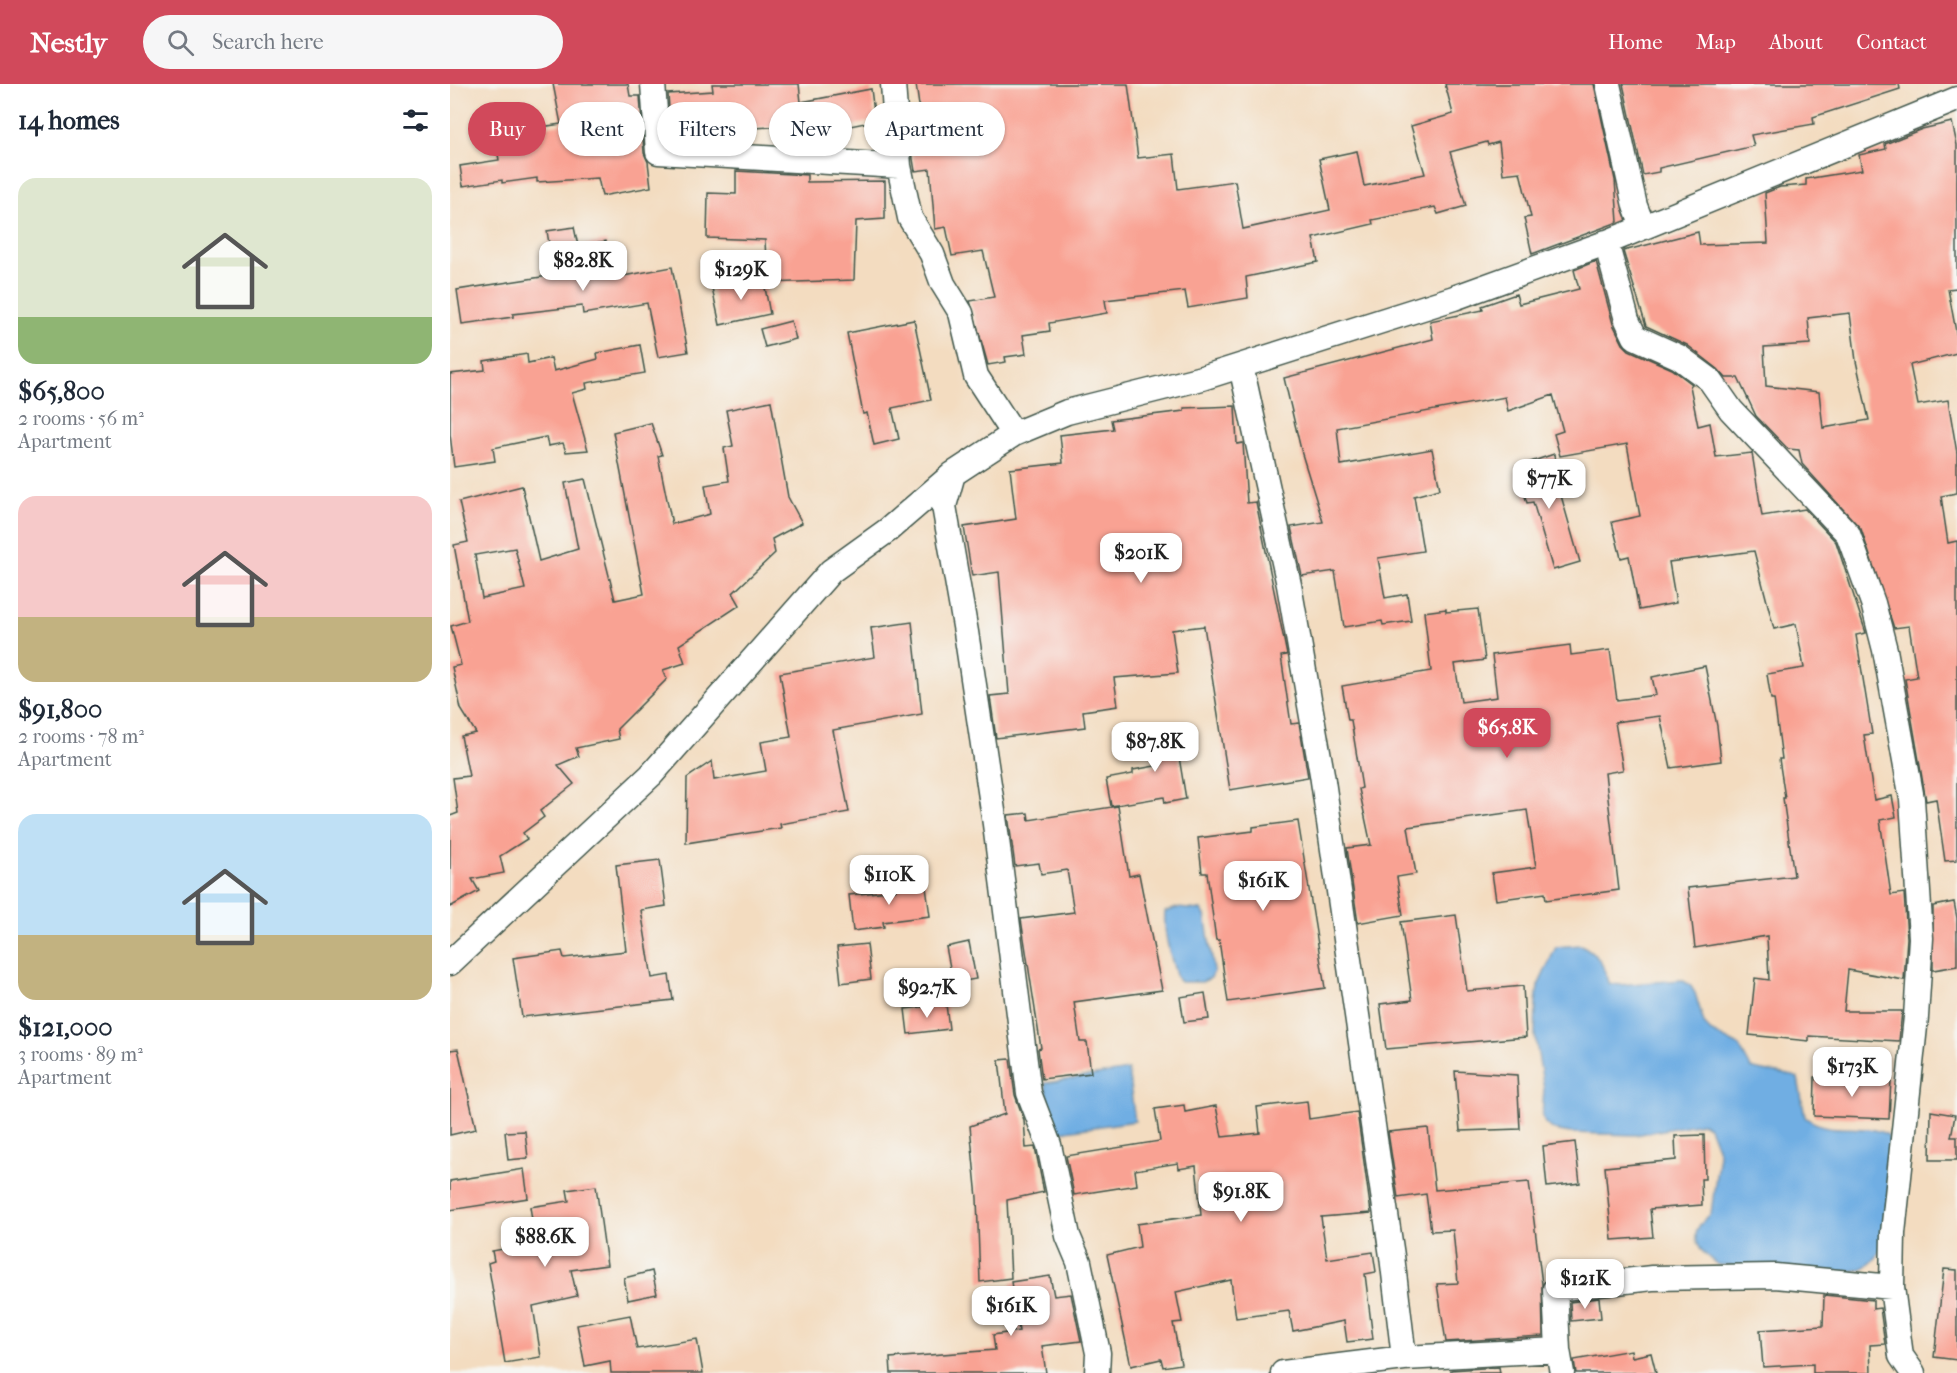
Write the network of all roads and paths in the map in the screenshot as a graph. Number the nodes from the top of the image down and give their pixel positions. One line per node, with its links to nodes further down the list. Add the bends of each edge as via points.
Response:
1 (653, 84): 5 (street, via 658,152)
2 (893, 84): 5 (street)
3 (1608, 84): 6 (street)
4 (1957, 99): 6 (street)
5 (899, 166): 9 (street, via 910,218 961,313 976,376)
6 (1643, 227): 7 (street)
7 (1606, 242): 8 (street, via 1454,298); 12 (street, via 1635,337 1679,357 1710,380 1731,410 1848,534 1873,603 1912,799 1921,938 1893,1233)
8 (1241, 366): 9 (street, via 1067,412); 13 (street, via 1289,585 1322,774)
9 (1014, 434): 10 (street)
10 (953, 474): 11 (street, via 888,530 831,571 651,775); 15 (street, via 944,506 994,813 1029,1093 1050,1145 1068,1236 1079,1262 1098,1353)
11 (450, 963)
12 (1892, 1287): 14 (street, via 1775,1276 1652,1278 1555,1289); 17 (street, via 1901,1356)
13 (1404, 1358): 14 (street); 16 (street)
14 (1560, 1361)
15 (1097, 1373)
16 (1283, 1373)
17 (1913, 1373)

